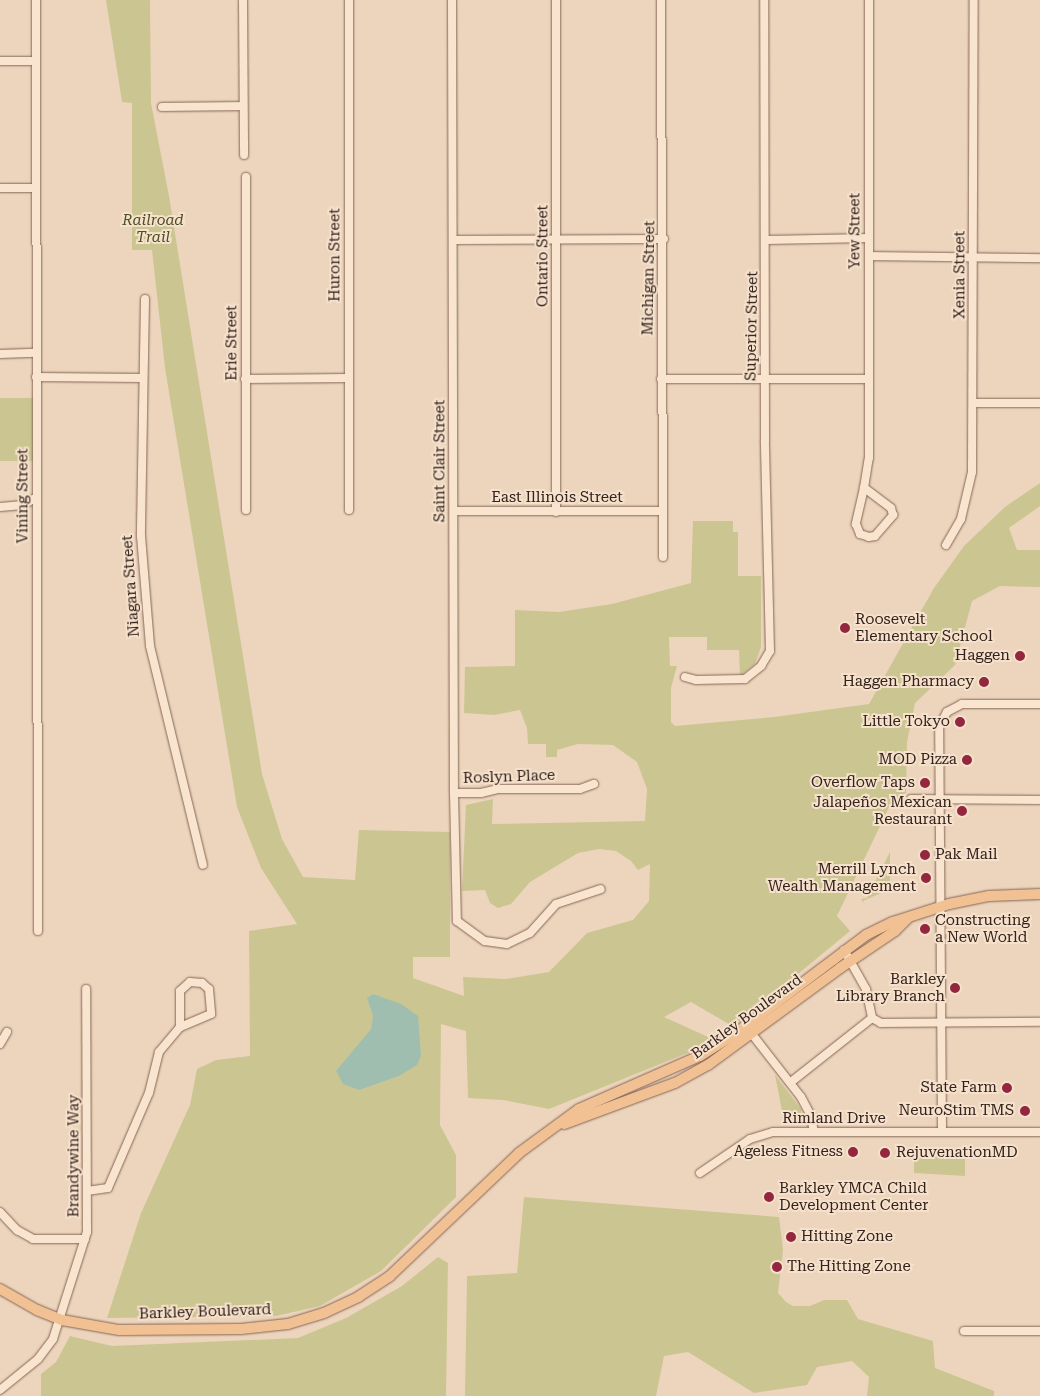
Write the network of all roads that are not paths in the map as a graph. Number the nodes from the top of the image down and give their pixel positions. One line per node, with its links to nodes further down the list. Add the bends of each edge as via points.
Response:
1 (36, 0): 11 (street, Vining Street)
2 (243, 0): 12 (street)
3 (349, 0): 31 (street, Huron Street)
4 (452, 0): 21 (street, Saint Clair Street)
5 (556, 0): 18 (street, Ontario Street)
6 (660, 0): 20 (street, Michigan Street)
7 (764, 0): 22 (street, Superior Street)
8 (869, 0): 19 (street, Yew Street)
9 (974, 0): 25 (street, Xenia Street)
10 (0, 61): 11 (street)
11 (36, 61): 17 (street, Vining Street)
12 (243, 106): 13 (street); 14 (street)
13 (162, 107)
14 (244, 154)
15 (246, 177): 32 (street, Erie Street)
16 (0, 188): 17 (street)
17 (36, 188): 27 (street, Vining Street)
18 (556, 238): 20 (street); 21 (street); 44 (street, Ontario Street)
19 (869, 238): 22 (street); 23 (street, Yew Street)
20 (664, 239): 33 (street, Michigan Street)
21 (453, 240): 43 (street, Saint Clair Street)
22 (767, 240): 34 (street, Superior Street)
23 (869, 256): 25 (street); 35 (street, Yew Street)
24 (1040, 258): 25 (street)
25 (974, 259): 36 (street, Xenia Street)
26 (145, 299): 30 (street, Niagara Street)
27 (36, 353): 28 (street); 29 (street, Vining Street)
28 (0, 354)
29 (36, 378): 30 (street); 39 (street, Vining Street)
30 (142, 378): 55 (street, Niagara Street, via 141,536 150,646)
31 (349, 378): 32 (street); 42 (street, Huron Street)
32 (245, 379): 41 (street, Erie Street)
33 (661, 379): 34 (street); 45 (street, Michigan Street)
34 (765, 379): 35 (street); 48 (street, Superior Street, via 770,652 761,666 745,679 696,680)
35 (869, 379): 38 (street, Yew Street, via 868,463)
36 (973, 403): 37 (street); 46 (street, Xenia Street, via 972,472 960,519)
37 (1040, 403)
38 (864, 488): 38 (street, via 856,524 860,534 869,538 875,536 893,516 891,508)
39 (37, 497): 40 (street, via 23,505); 60 (street, Vining Street)
40 (0, 507)
41 (246, 510)
42 (349, 510)
43 (454, 511): 44 (street, East Illinois Street); 51 (street, Saint Clair Street)
44 (556, 512): 45 (street, East Illinois Street)
45 (661, 512): 47 (street, Michigan Street)
46 (946, 545)
47 (663, 557)
48 (685, 677)
49 (1040, 704): 53 (street, via 962,704 947,712 939,727)
50 (594, 784): 51 (street, Roslyn Place, via 580,789 499,789)
51 (454, 793): 56 (street, Saint Clair Street, via 457,921 485,941 507,944 530,933 556,904)
52 (911, 799): 53 (street)
53 (940, 799): 54 (street); 58 (street)
54 (1040, 800)
55 (203, 865)
56 (601, 889)
57 (1040, 894): 58 (main road, Barkley Boulevard, via 989,896)
58 (940, 907): 59 (main road, Barkley Boulevard); 66 (street)
59 (909, 918): 61 (main road, Barkley Boulevard, via 875,930); 62 (main road, Barkley Boulevard)
60 (38, 931)
61 (844, 950): 62 (street); 68 (main road, Barkley Boulevard)
62 (850, 960): 64 (street, via 866,989); 68 (main road, Barkley Boulevard)
63 (86, 989): 76 (street, Brandywine Way)
64 (872, 1018): 66 (street, via 881,1023); 71 (street)
65 (1040, 1022): 66 (street)
66 (941, 1023): 73 (street)
67 (180, 1027): 67 (street, via 211,1014 211,994 202,983 190,982 180,991); 76 (street, via 159,1052 149,1093 110,1185 101,1190)
68 (749, 1030): 71 (street); 80 (main road, Barkley Boulevard, via 708,1065 675,1082 560,1125 519,1153 390,1276 358,1297 324,1313 288,1324 240,1329 118,1330)
69 (8, 1032): 70 (street)
70 (0, 1044)
71 (791, 1082): 72 (street, via 808,1109)
72 (814, 1132): 73 (street, Rimland Drive); 75 (street, Rimland Drive, via 763,1134)
73 (942, 1132): 74 (street, Rimland Drive)
74 (1040, 1132)
75 (700, 1173)
76 (87, 1191): 78 (street, Brandywine Way)
77 (0, 1212): 78 (street, via 17,1230 34,1239)
78 (85, 1239): 80 (street, Brandywine Way)
79 (0, 1289): 80 (main road, Barkley Boulevard)
80 (62, 1320): 83 (street, Brandywine Way, via 46,1350)
81 (964, 1331): 82 (street)
82 (1040, 1331)
83 (0, 1390)

